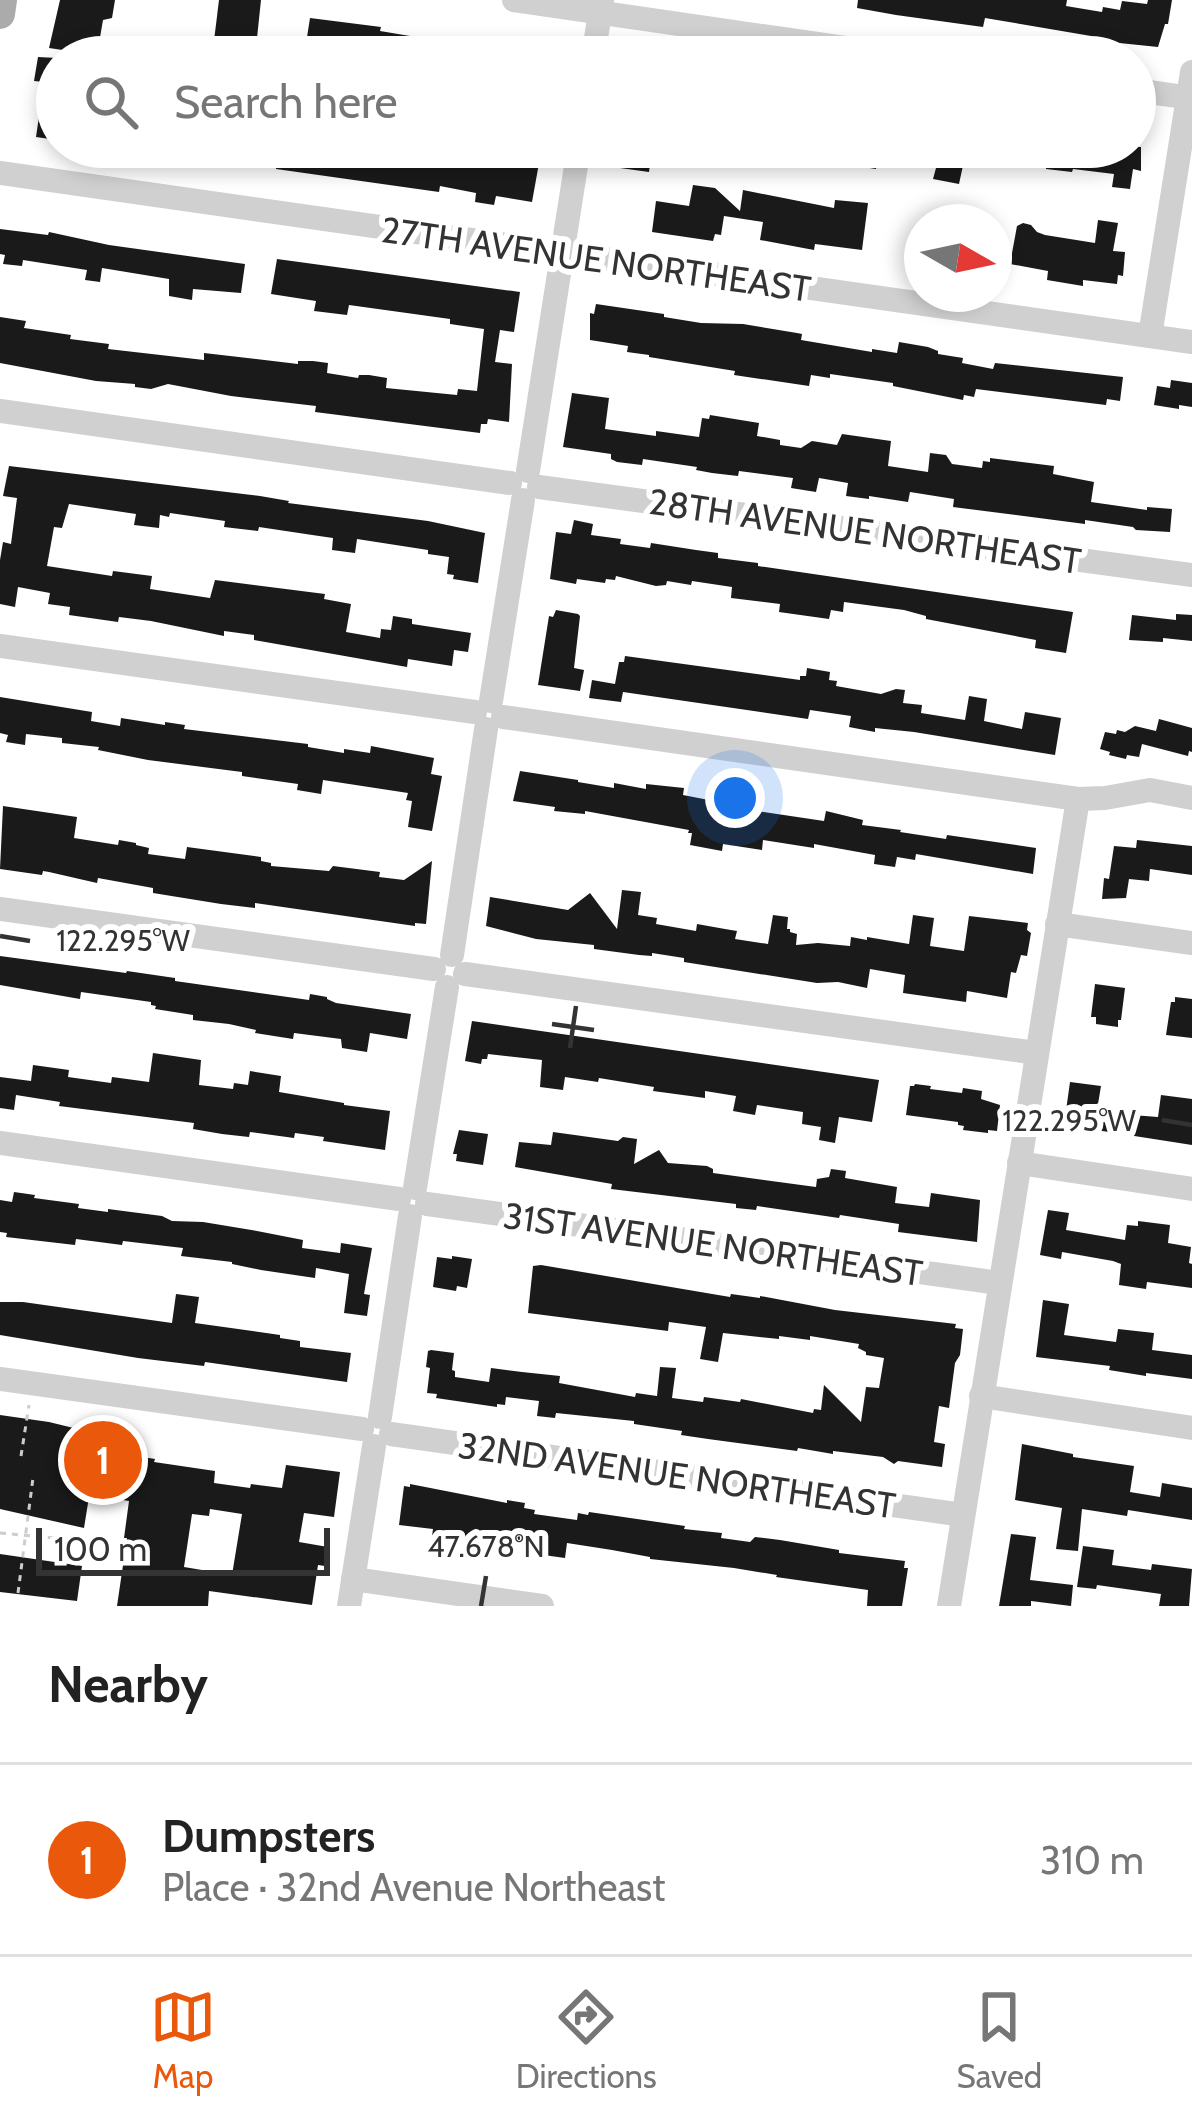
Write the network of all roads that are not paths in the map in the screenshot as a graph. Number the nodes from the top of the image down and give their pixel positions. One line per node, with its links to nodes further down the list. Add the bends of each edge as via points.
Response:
1 (2, 0): 4 (main road)
2 (514, 0): 3 (street)
3 (601, 6): 5 (street); 6 (street)
4 (0, 14)
5 (596, 36)
6 (782, 36)
7 (1191, 89): 8 (street); 12 (street)
8 (1156, 90)
9 (576, 168): 11 (street)
10 (0, 173): 11 (street, 27TH AVENUE NORTHEAST)
11 (563, 254): 12 (street, 27TH AVENUE NORTHEAST); 15 (street)
12 (1150, 336): 13 (street, 27TH AVENUE NORTHEAST)
13 (1192, 342)
14 (0, 411): 15 (street, 28TH AVENUE NORTHEAST)
15 (525, 485): 16 (street, 28TH AVENUE NORTHEAST); 18 (street)
16 (1192, 575)
17 (0, 646): 18 (street)
18 (489, 715): 20 (street); 24 (street)
19 (1192, 798): 20 (street, via 1150,790)
20 (1078, 799): 22 (street)
21 (0, 909): 24 (street)
22 (1057, 924): 23 (street); 25 (street)
23 (1192, 943)
24 (450, 971): 25 (street); 29 (street)
25 (1036, 1053): 27 (street)
26 (0, 1143): 29 (street, 31ST AVENUE NORTHEAST)
27 (1019, 1163): 28 (street); 30 (street)
28 (1192, 1189)
29 (413, 1202): 30 (street, 31ST AVENUE NORTHEAST); 34 (street)
30 (999, 1283): 32 (street)
31 (0, 1378): 34 (street, 32ND AVENUE NORTHEAST)
32 (981, 1396): 33 (street); 35 (street)
33 (1192, 1429)
34 (377, 1431): 35 (street, 32ND AVENUE NORTHEAST); 36 (street)
35 (963, 1515): 39 (street)
36 (353, 1579): 37 (street); 38 (street)
37 (349, 1606)
38 (542, 1606)
39 (950, 1606)

